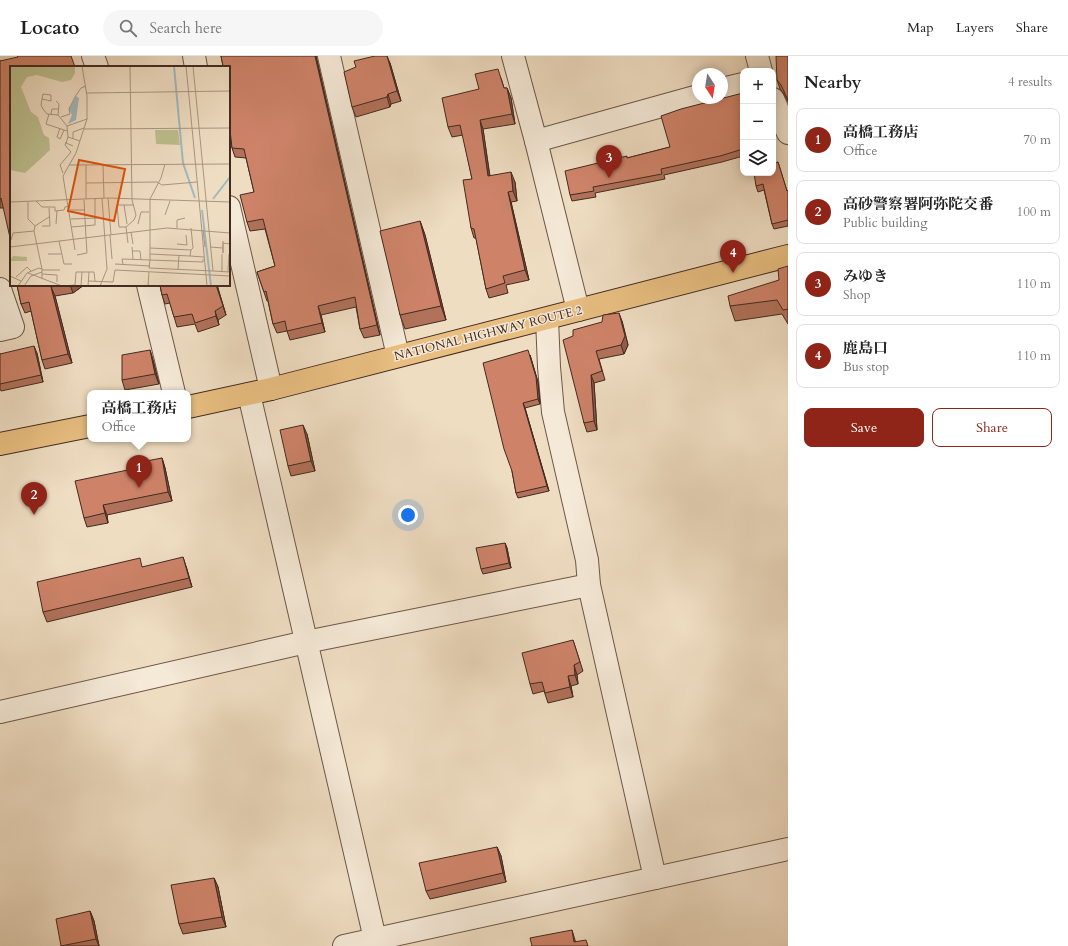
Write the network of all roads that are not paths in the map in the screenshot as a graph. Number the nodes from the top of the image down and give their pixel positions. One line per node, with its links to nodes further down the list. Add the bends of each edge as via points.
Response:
1 (93, 56): 6 (street)
2 (194, 56): 7 (street)
3 (329, 56): 22 (street)
4 (512, 56): 14 (street)
5 (757, 56): 8 (street)
6 (97, 66)
7 (196, 66)
8 (760, 68)
9 (740, 85): 10 (street)
10 (728, 88)
11 (692, 98): 14 (street)
12 (775, 104): 13 (street)
13 (788, 133)
14 (536, 141): 19 (street)
15 (230, 211): 23 (street)
16 (788, 256): 19 (highway, NATIONAL HIGHWAY ROUTE 2)
17 (148, 286): 24 (street)
18 (0, 289): 21 (street, via 13,327)
19 (578, 310): 20 (highway, NATIONAL HIGHWAY ROUTE 2)
20 (547, 318): 22 (highway, NATIONAL HIGHWAY ROUTE 2); 29 (street, via 553,412 587,560)
21 (0, 330)
22 (398, 356): 23 (highway, NATIONAL HIGHWAY ROUTE 2)
23 (271, 388): 25 (highway, NATIONAL HIGHWAY ROUTE 2)
24 (173, 390)
25 (250, 394): 26 (highway, NATIONAL HIGHWAY ROUTE 2); 30 (street)
26 (191, 406)
27 (87, 427): 28 (highway)
28 (0, 444)
29 (589, 585): 30 (street); 33 (street)
30 (306, 642): 31 (street); 34 (street)
31 (0, 712)
32 (788, 848): 33 (street)
33 (655, 878): 34 (street)
34 (376, 939): 35 (street)
35 (344, 946)

